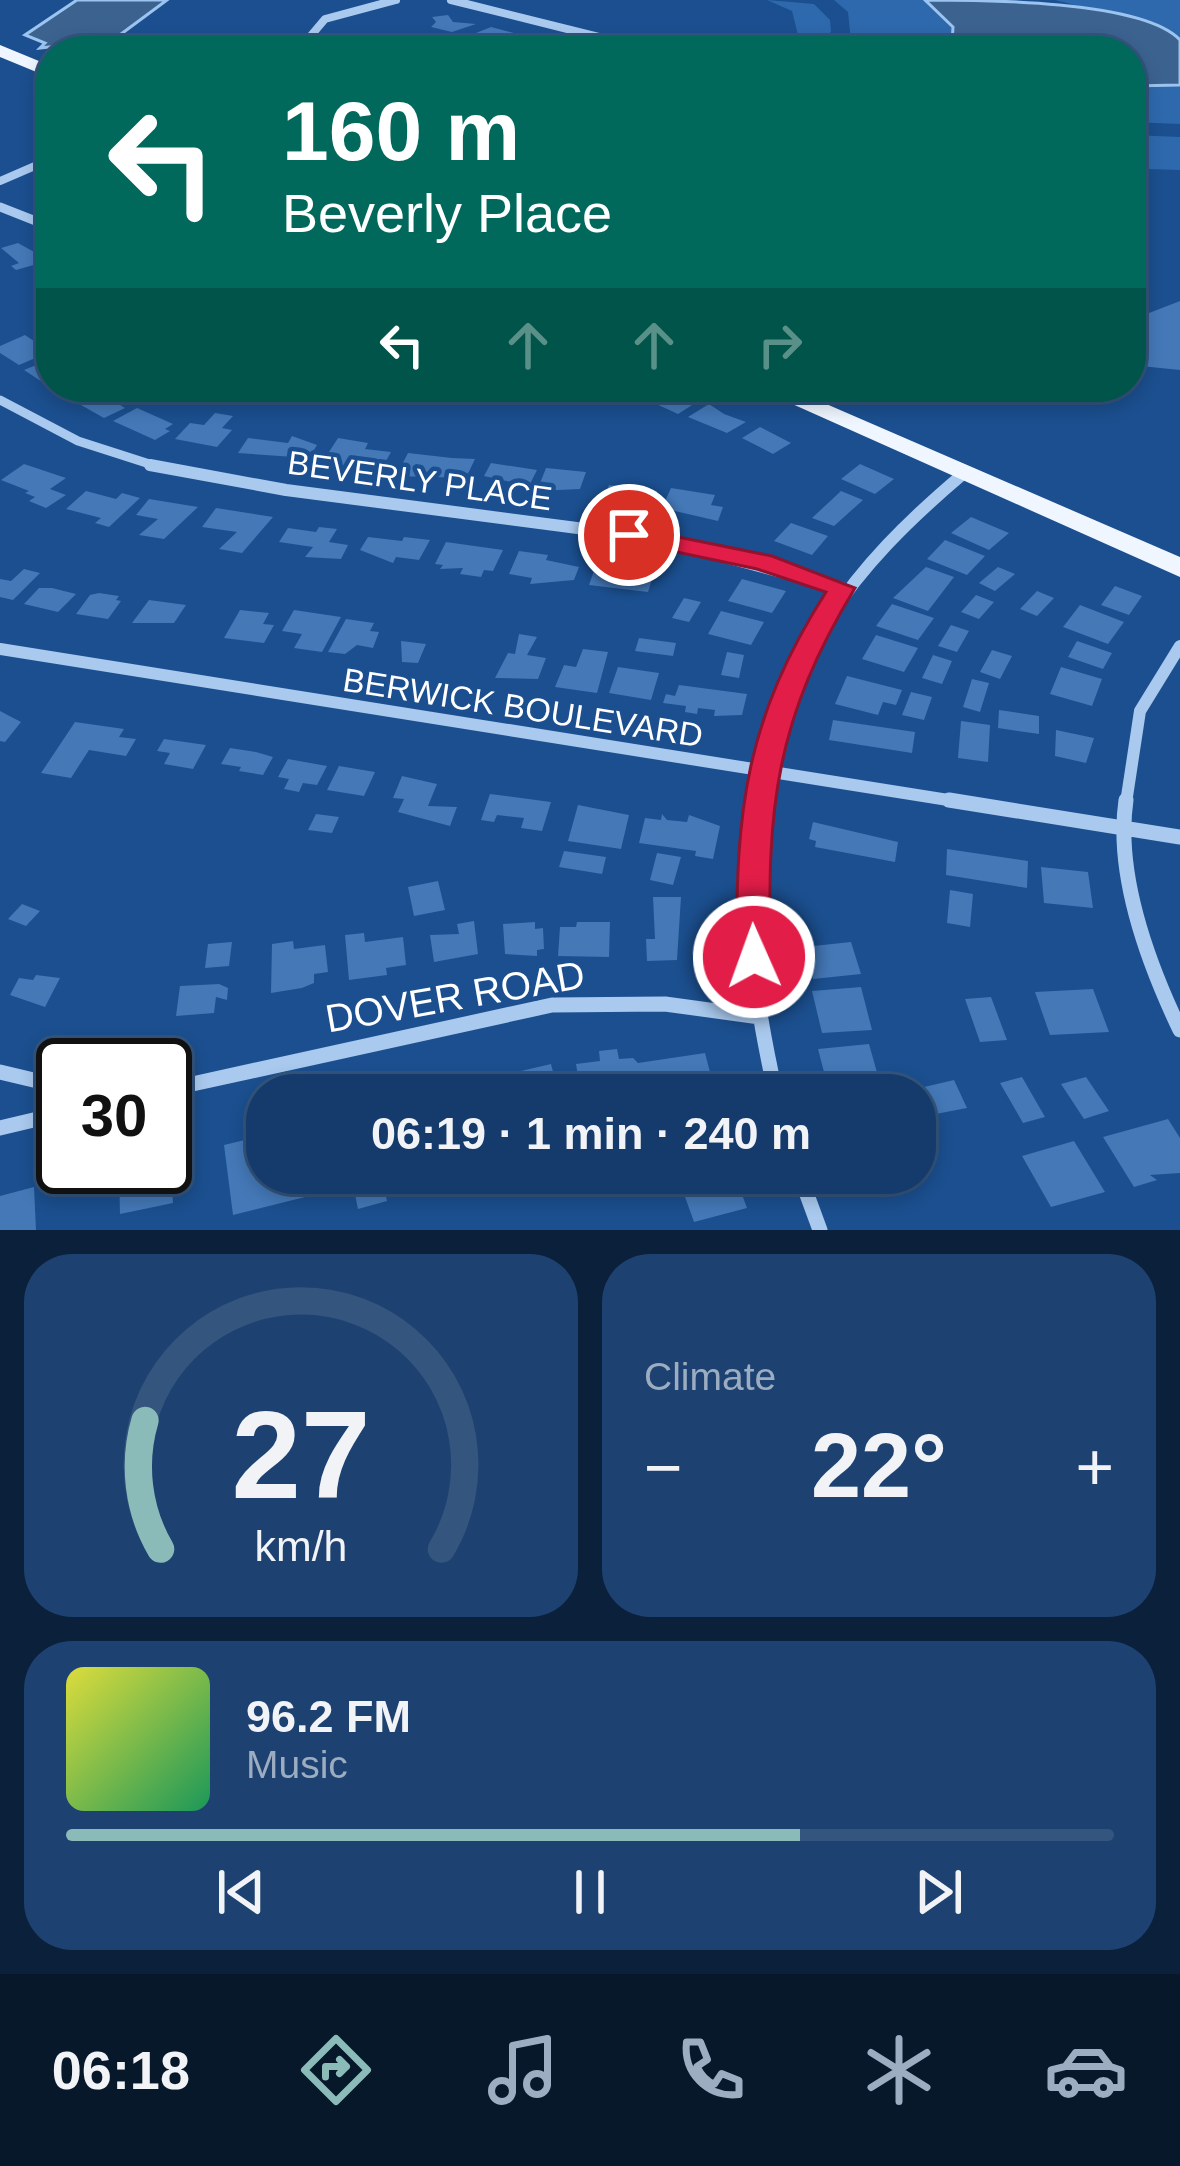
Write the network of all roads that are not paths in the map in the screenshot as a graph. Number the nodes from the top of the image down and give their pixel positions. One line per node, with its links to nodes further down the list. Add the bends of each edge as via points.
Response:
1 (396, 0): 3 (street, via 325,19)
2 (451, 0): 4 (street)
3 (311, 36)
4 (595, 36)
5 (0, 50): 6 (main road)
6 (36, 66)
7 (36, 165): 8 (street)
8 (0, 181)
9 (0, 207): 10 (street)
10 (36, 220)
11 (0, 400): 15 (street, BEVERLY PLACE, via 69,441 154,470 675,541)
12 (800, 402): 13 (main road)
13 (963, 474): 14 (main road); 15 (street, via 916,507)
14 (1180, 568)
15 (842, 588): 18 (street, via 802,652)
16 (1180, 646): 19 (street, via 1140,712)
17 (0, 649): 18 (street, BERWICK BOULEVARD)
18 (762, 771): 19 (street, BERWICK BOULEVARD); 21 (street, via 751,914)
19 (1122, 828): 20 (street, BERWICK BOULEVARD); 22 (street, via 1149,965)
20 (1180, 837)
21 (760, 1017): 24 (street); 26 (street, DOVER ROAD, via 665,1004 552,1005)
22 (1180, 1030)
23 (0, 1072): 25 (street)
24 (772, 1074)
25 (36, 1081)
26 (192, 1084)
27 (36, 1119): 28 (street)
28 (0, 1128)
29 (807, 1194): 30 (street)
30 (820, 1230)

